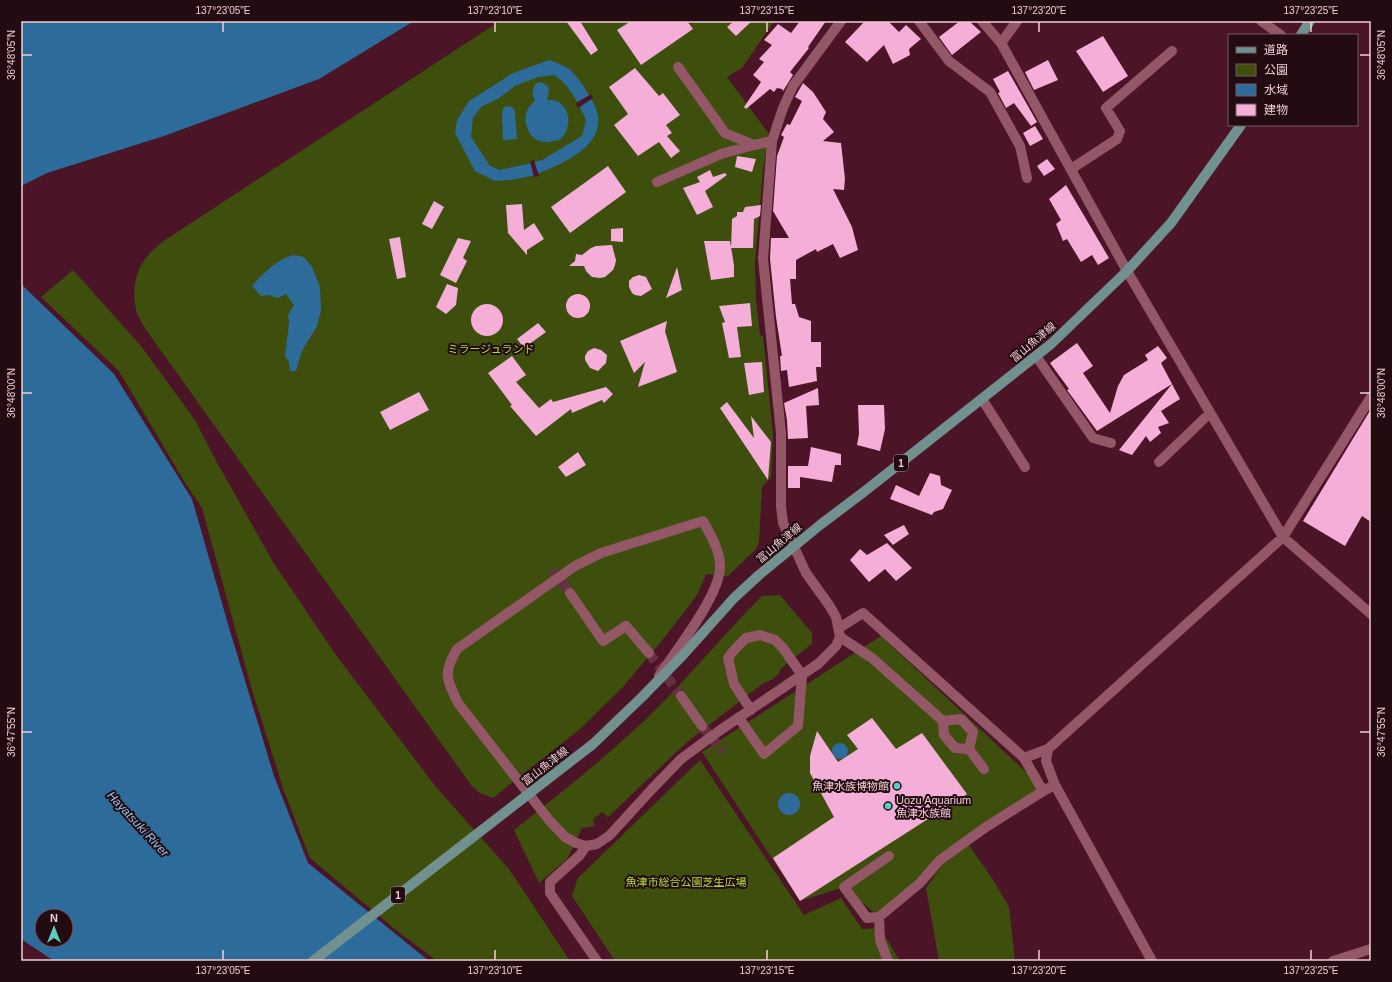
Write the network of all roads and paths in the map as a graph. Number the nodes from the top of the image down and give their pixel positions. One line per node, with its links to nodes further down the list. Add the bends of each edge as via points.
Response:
1 (841, 21): 13 (street, via 793,86)
2 (919, 21): 16 (street, via 949,61 990,92 1020,146)
3 (982, 21): 9 (street)
4 (1017, 21): 9 (street)
5 (1261, 21): 7 (street)
6 (1310, 21): 8 (main road)
7 (1280, 34)
8 (1302, 34)
9 (1001, 43): 15 (street)
10 (1172, 51): 15 (street, via 1106,108 1120,131 1117,139)
11 (678, 67): 14 (street, via 725,133)
12 (1240, 126): 18 (main road, 富山魚津線 / 1, via 1171,223)
13 (772, 141): 14 (street); 27 (street, via 763,259 781,433 781,506 783,523)
14 (754, 145): 17 (street, via 721,154)
15 (1071, 170): 18 (street)
16 (1027, 178)
17 (657, 182)
18 (1127, 271): 19 (main road, 富山魚津線 / 1); 22 (street)
19 (1036, 356): 21 (main road, 富山魚津線 / 1); 23 (street, via 1093,438)
20 (1371, 397): 26 (street)
21 (982, 400): 25 (street); 27 (main road, 富山魚津線 / 1)
22 (1210, 413): 24 (street); 26 (street)
23 (1112, 443)
24 (1159, 462)
25 (1025, 467)
26 (1283, 537): 29 (street); 40 (street)
27 (794, 546): 30 (street, via 806,573 836,617); 33 (main road, 富山魚津線 / 1, via 734,598)
28 (570, 593): 31 (street, via 603,641 626,626)
29 (1371, 614)
30 (839, 633): 32 (street, via 836,646 818,664); 37 (street, via 872,658); 41 (street, via 863,613)
31 (649, 653)
32 (802, 675): 35 (street); 35 (street, via 776,640 760,635 746,638 728,658 734,684); 36 (street, via 798,726 764,754)
33 (650, 689): 45 (street, via 692,627 719,578 718,552 703,521 601,553 575,566 457,648 448,664 447,681 458,703 549,820 565,837); 49 (main road, 富山魚津線 / 1, via 593,744)
34 (681, 696): 38 (street)
35 (751, 710): 36 (street)
36 (739, 718): 45 (street, via 681,759 610,835 597,844)
37 (943, 721): 39 (street, via 944,735 955,748); 39 (street, via 961,719 973,732)
38 (702, 726)
39 (969, 749): 42 (street)
40 (1048, 749): 41 (street); 43 (street, via 1046,761)
41 (1024, 758): 44 (street)
42 (984, 769)
43 (1055, 785): 44 (street); 52 (street)
44 (1045, 790): 47 (street, via 940,860 920,883)
45 (586, 846): 50 (street, via 580,855 550,882 550,893)
46 (889, 856): 47 (street, via 844,887 867,918)
47 (879, 917): 51 (street, via 880,940)
48 (1371, 949): 53 (street)
49 (313, 961)
50 (597, 961)
51 (888, 961)
52 (1152, 961)
53 (1333, 961)

